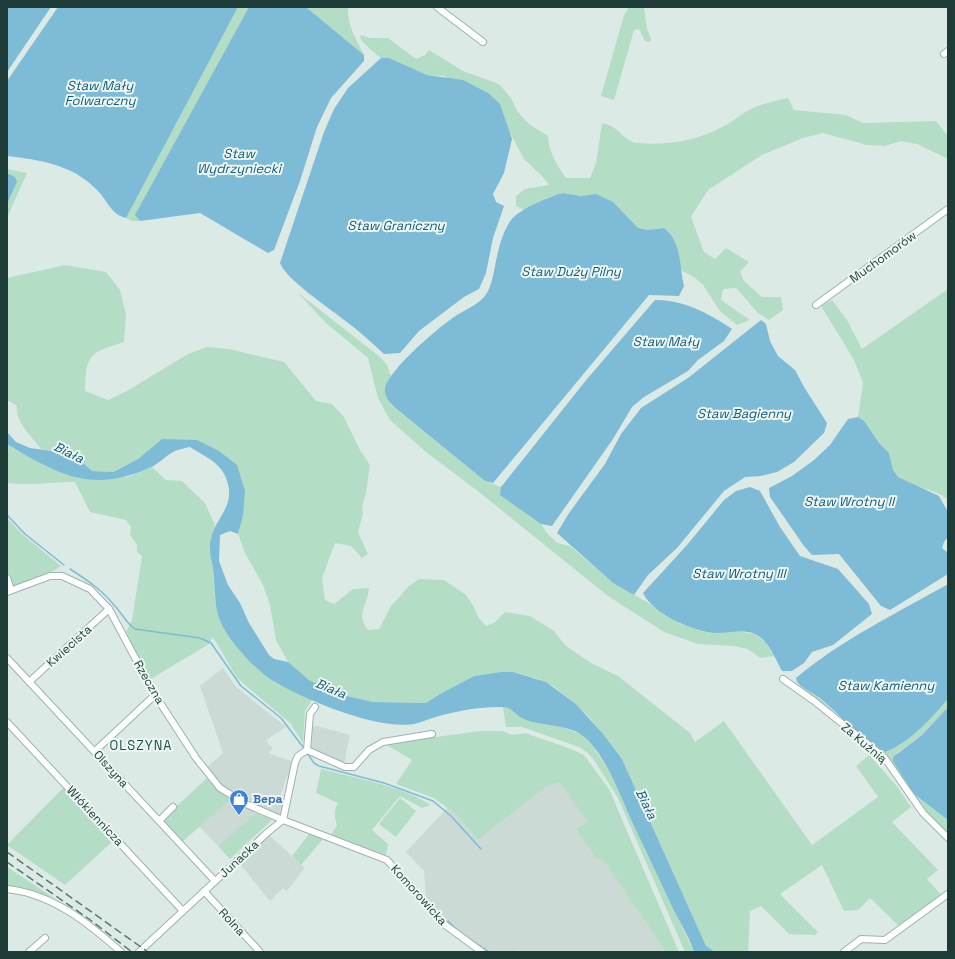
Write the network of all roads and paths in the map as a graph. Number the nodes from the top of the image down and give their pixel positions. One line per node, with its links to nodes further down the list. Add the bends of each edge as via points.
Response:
1 (437, 7): 2 (street)
2 (482, 42)
3 (948, 209): 4 (street, Muchomorów)
4 (816, 305)
5 (7, 578): 6 (street)
6 (9, 591): 7 (street, Rzeczna, via 50,576 62,576 90,589)
7 (109, 609): 10 (street, Kwiecista); 11 (street, Rzeczna)
8 (7, 658): 10 (street, Olszyna)
9 (783, 680): 20 (street, Za Kuźnią, via 814,701 884,757 923,812)
10 (29, 682): 16 (street, Olszyna)
11 (155, 695): 16 (street); 18 (street, Rzeczna, via 196,758 220,788 246,804)
12 (316, 707): 15 (street, via 310,714)
13 (7, 722): 25 (street, Włókiennicza)
14 (432, 734): 15 (street, via 383,742 369,750 354,767 345,767)
15 (308, 750): 18 (street, via 298,756 295,763)
16 (95, 752): 19 (street, Olszyna)
17 (173, 807): 19 (street)
18 (283, 820): 21 (street, Junacka); 31 (street, Komorowicka, via 387,860 441,922)
19 (159, 821): 21 (street, Olszyna)
20 (948, 838)
21 (215, 881): 23 (street, Junacka)
22 (7, 889): 28 (street, via 57,903 96,930)
23 (204, 891): 25 (street, Junacka); 30 (street, Rolna)
24 (948, 894): 32 (street, via 885,940 860,939)
25 (182, 910): 29 (street, Junacka)
26 (45, 938): 27 (street)
27 (29, 952)
28 (121, 952)
29 (139, 952)
30 (260, 952)
31 (482, 952)
32 (844, 952)

